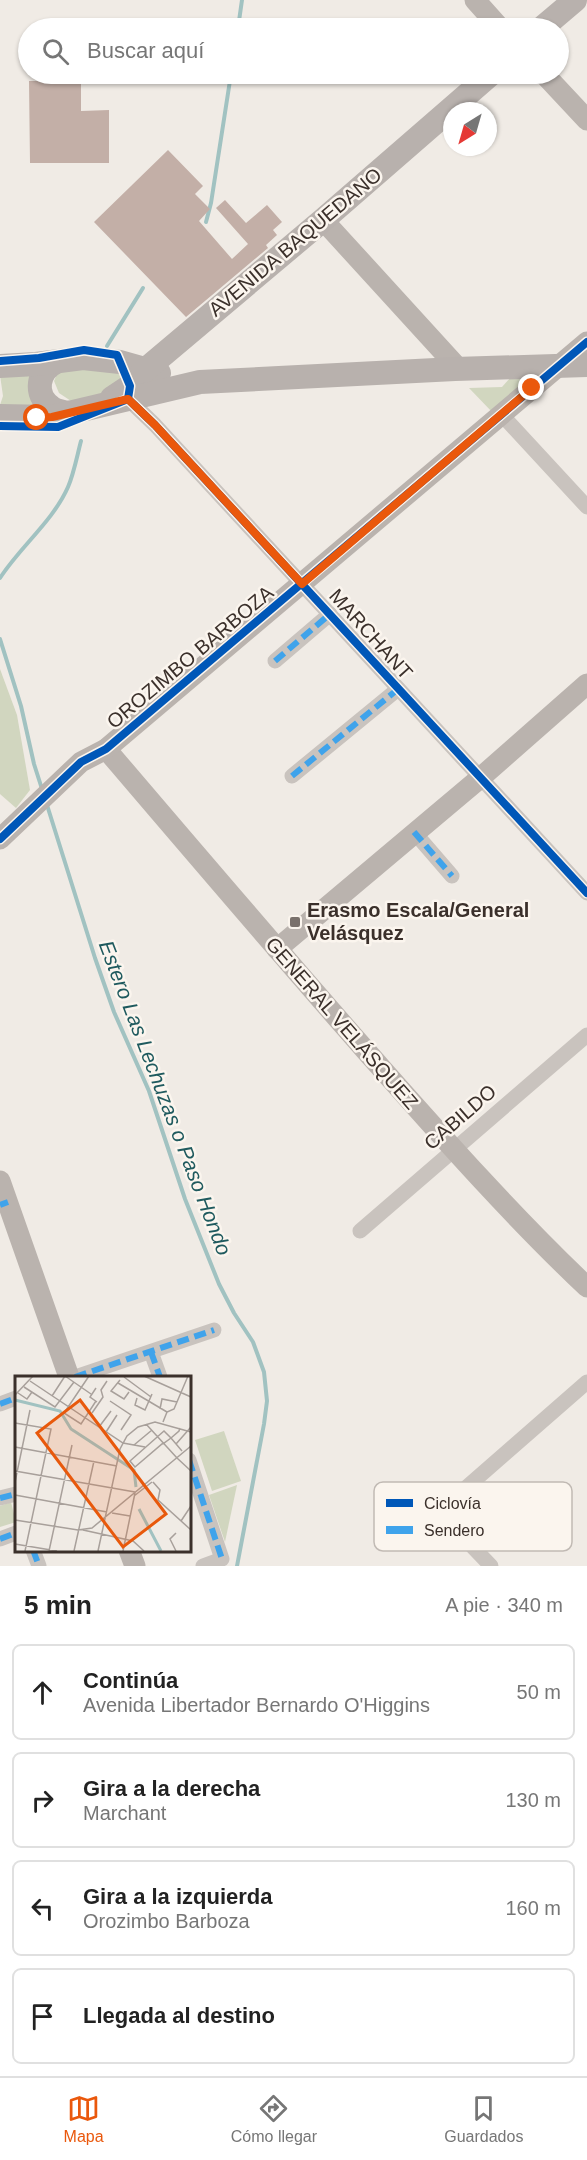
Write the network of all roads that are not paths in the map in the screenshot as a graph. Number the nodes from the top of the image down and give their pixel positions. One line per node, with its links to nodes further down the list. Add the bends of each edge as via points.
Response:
1 (475, 0): 3 (street)
2 (575, 0): 4 (main road)
3 (491, 18)
4 (554, 18)
5 (479, 84): 8 (main road, AVENIDA BAQUEDANO)
6 (553, 84): 7 (street)
7 (587, 120)
8 (323, 220): 14 (street); 15 (main road, AVENIDA BAQUEDANO)
9 (587, 342): 13 (street, OROZIMBO BARBOZA)
10 (56, 362): 12 (main road); 15 (main road, via 104,359); 19 (main road, via 43,372 41,395 49,406)
11 (587, 365): 13 (main road)
12 (0, 366)
13 (558, 367): 14 (main road); 20 (street, OROZIMBO BARBOZA)
14 (459, 369): 16 (main road)
15 (145, 370): 16 (main road); 18 (main road, AVENIDA BAQUEDANO, via 125,390)
16 (200, 382): 17 (main road)
17 (128, 399): 18 (main road); 23 (street, MARCHANT)
18 (97, 406): 19 (main road)
19 (70, 413): 21 (main road, via 37,418)
20 (502, 415): 22 (street); 23 (street, OROZIMBO BARBOZA)
21 (0, 416)
22 (587, 507)
23 (302, 584): 24 (street, MARCHANT); 28 (street, OROZIMBO BARBOZA)
24 (330, 614): 25 (street); 27 (street, MARCHANT)
25 (275, 661)
26 (587, 684): 30 (street)
27 (398, 689): 29 (street); 30 (street, MARCHANT)
28 (106, 749): 32 (street, OROZIMBO BARBOZA, via 89,756 58,782); 35 (street, GENERAL VELÁSQUEZ)
29 (292, 776)
30 (479, 779): 31 (street); 34 (street, MARCHANT)
31 (414, 832): 33 (street); 35 (street)
32 (0, 839)
33 (452, 876)
34 (587, 893)
35 (277, 949): 37 (street, GENERAL VELÁSQUEZ)
36 (587, 1035): 37 (street, CABILDO)
37 (453, 1150): 40 (street, CABILDO); 41 (street, GENERAL VELÁSQUEZ)
38 (0, 1181): 39 (street)
39 (4, 1204): 44 (street)
40 (360, 1231)
41 (587, 1287)
42 (214, 1330): 43 (street)
43 (151, 1352): 45 (street); 46 (street)
44 (69, 1376)
45 (78, 1376)
46 (160, 1376)
47 (587, 1382): 51 (street)
48 (15, 1398): 49 (street)
49 (0, 1404)
50 (190, 1463): 61 (street, via 222,1559)
51 (470, 1482)
52 (15, 1495): 53 (street)
53 (0, 1498)
54 (15, 1533): 55 (street)
55 (0, 1539)
56 (33, 1551): 59 (street)
57 (129, 1551): 60 (street)
58 (477, 1551): 62 (street)
59 (39, 1566)
60 (135, 1566)
61 (203, 1566)
62 (491, 1566)

